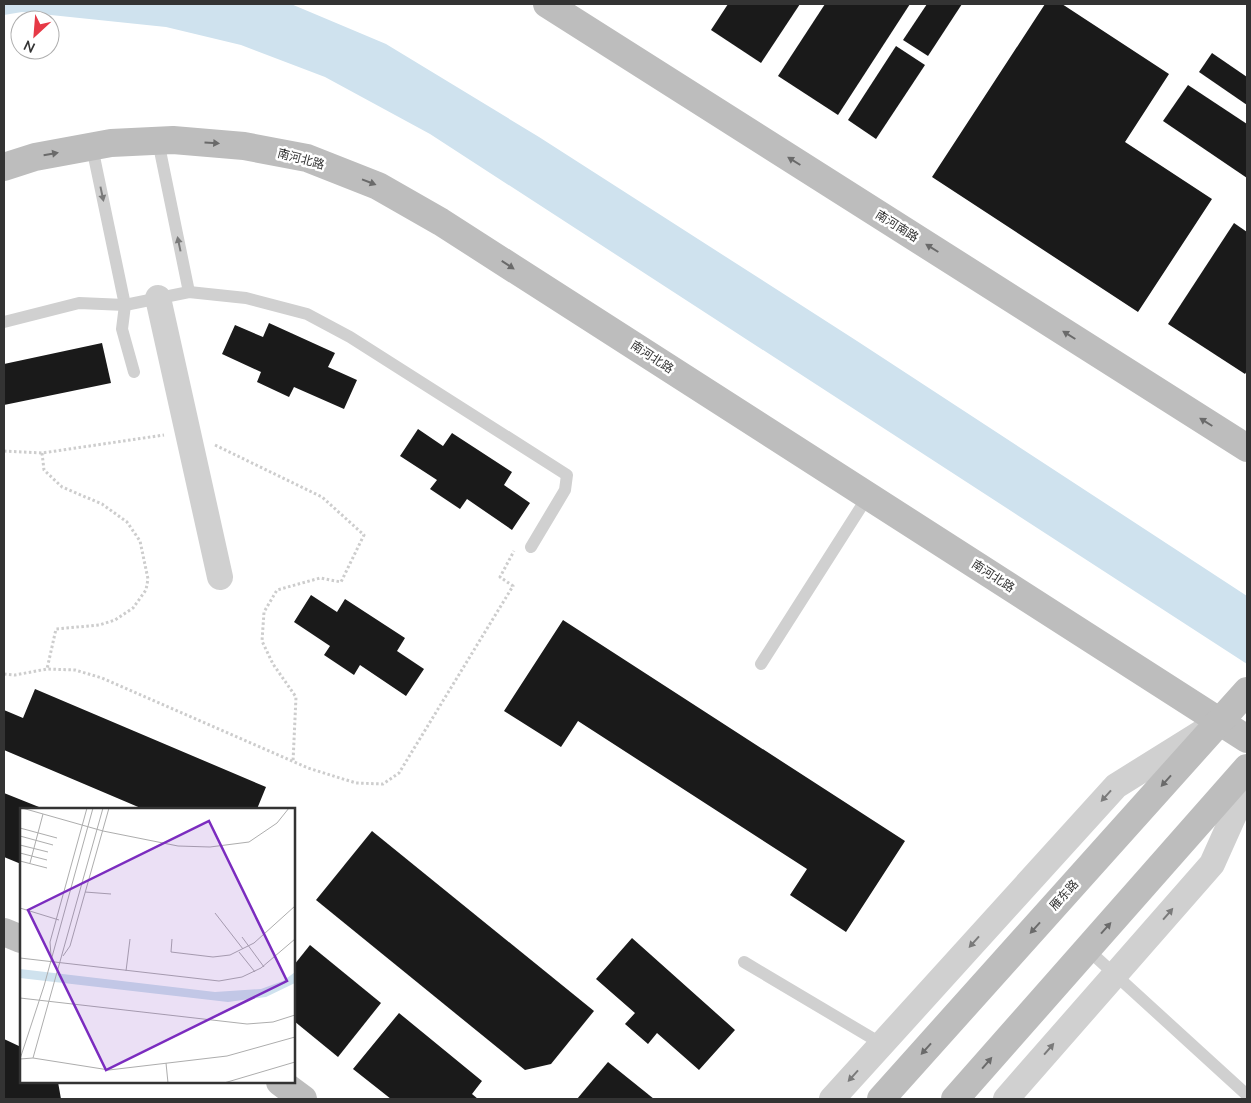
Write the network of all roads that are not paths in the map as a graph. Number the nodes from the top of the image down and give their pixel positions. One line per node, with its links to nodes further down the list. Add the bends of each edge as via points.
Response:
1 (546, 4): 10 (street, 南河南路, one-way to 1)
2 (158, 141): 3 (street, 南河北路); 5 (lane, one-way to 2); 11 (street, 南河北路, one-way to 11, via 244,146 307,158 378,186 441,222)
3 (92, 147): 4 (street, 南河北路, one-way to 3, via 35,157); 7 (lane, one-way to 7)
4 (4, 167)
5 (189, 292): 6 (lane); 12 (lane, via 246,298 307,314 567,476 565,490)
6 (158, 298): 7 (lane); 13 (street)
7 (125, 305): 8 (lane, via 79,304); 9 (lane, via 122,329)
8 (4, 322)
9 (134, 372)
10 (1247, 448)
11 (868, 496): 14 (lane); 16 (street, 南河北路)
12 (531, 547)
13 (220, 576)
14 (761, 664)
15 (1246, 692): 16 (street, 雁东路)
16 (1220, 721): 17 (street, 南河北路); 25 (street, one-way to 25, via 1116,786); 30 (street, 雁东路, one-way to 30)
17 (1247, 739)
18 (1247, 768): 22 (street, one-way to 18)
19 (1247, 786): 24 (street, one-way to 19, via 1212,864)
20 (4, 932): 21 (street)
21 (20, 939)
22 (1087, 949): 24 (lane); 31 (street, one-way to 22)
23 (744, 962): 25 (lane)
24 (1115, 974): 27 (lane); 32 (street, one-way to 24)
25 (882, 1044): 29 (street, one-way to 29)
26 (281, 1083): 28 (street)
27 (1247, 1095)
28 (303, 1099)
29 (832, 1099)
30 (881, 1099)
31 (955, 1099)
32 (1006, 1099)

